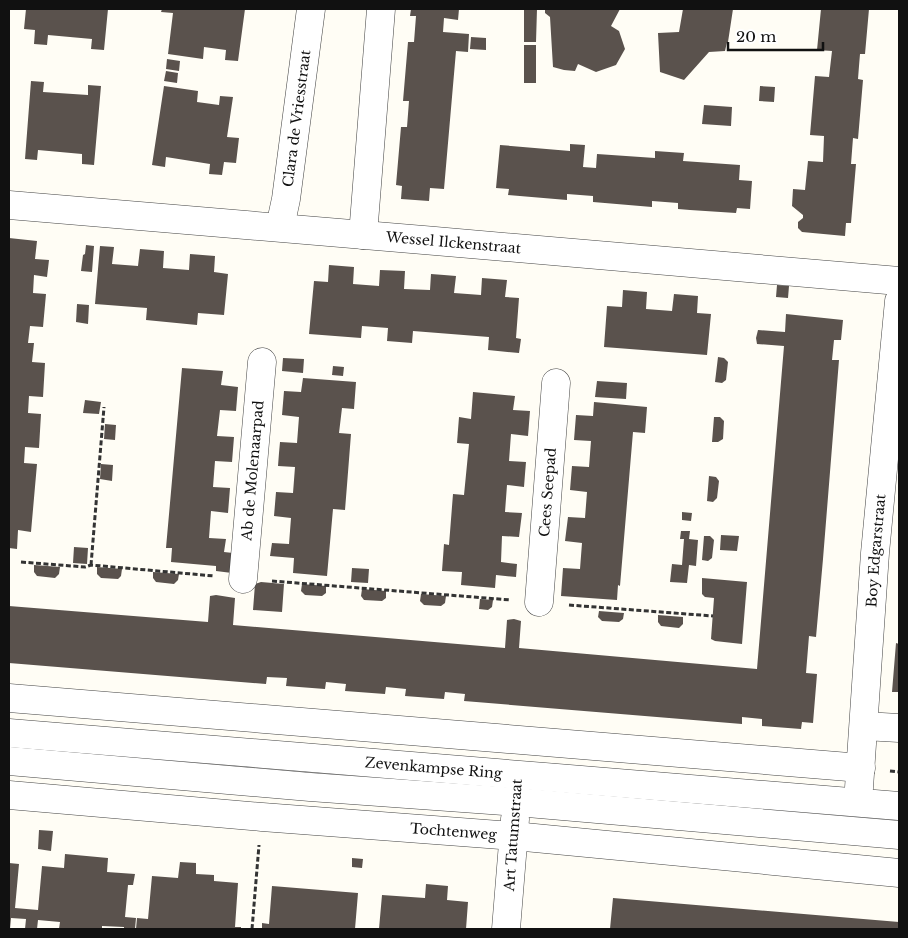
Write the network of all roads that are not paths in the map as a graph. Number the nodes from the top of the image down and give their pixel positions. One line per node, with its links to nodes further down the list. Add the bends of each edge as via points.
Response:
1 (311, 9): 4 (street, Clara de Vriesstraat)
2 (381, 9): 5 (street)
3 (9, 205): 4 (street, Wessel Ilckenstraat)
4 (280, 227): 5 (street, Wessel Ilckenstraat)
5 (363, 235): 6 (street, Wessel Ilckenstraat)
6 (899, 281)
7 (899, 301): 13 (street, Boy Edgarstraat, via 875,553)
8 (262, 362): 10 (street, Ab de Molenaarpad)
9 (556, 383): 11 (street, Cees Seepad)
10 (243, 579)
11 (539, 602)
12 (9, 698): 16 (street)
13 (864, 726): 14 (street); 18 (street, Boy Edgarstraat)
14 (899, 728)
15 (9, 733): 19 (street, Zevenkampse Ring)
16 (519, 740): 18 (street); 19 (street, Art Tatumstraat)
17 (9, 761): 21 (street, Zevenkampse Ring, via 310,788)
18 (860, 768): 22 (street, Boy Edgarstraat)
19 (518, 775): 21 (street, Art Tatumstraat); 22 (street, Zevenkampse Ring)
20 (9, 795): 26 (street, Tochtenweg)
21 (516, 802): 24 (street, Zevenkampse Ring); 26 (street, Art Tatumstraat)
22 (858, 802): 23 (street, Zevenkampse Ring); 24 (street)
23 (899, 806)
24 (856, 831): 25 (street, Zevenkampse Ring); 27 (street)
25 (899, 835)
26 (514, 836): 27 (street, Tochtenweg); 29 (street, Art Tatumstraat)
27 (853, 869): 28 (street, Tochtenweg)
28 (899, 873)
29 (506, 929)

